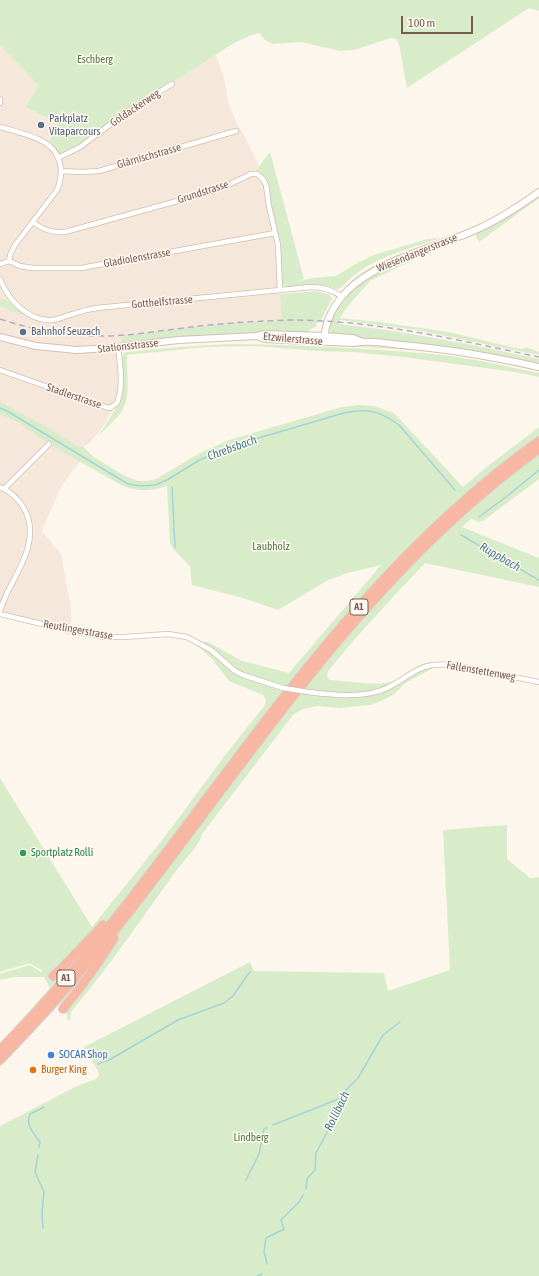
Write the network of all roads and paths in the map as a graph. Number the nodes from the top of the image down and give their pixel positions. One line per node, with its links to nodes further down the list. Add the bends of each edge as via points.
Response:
1 (172, 84): 6 (street, Goldackerweg, via 128,111 80,147)
2 (0, 99): 3 (street)
3 (0, 103)
4 (0, 127): 6 (street, via 42,141)
5 (236, 131): 7 (street, Glärnischstrasse, via 99,171)
6 (58, 158): 7 (street)
7 (61, 171): 9 (street, via 57,190)
8 (539, 192): 15 (main road, Wiesendangerstrasse, via 516,209 487,225 376,269 358,281)
9 (33, 222): 10 (street, Grundstrasse, via 49,231 68,231 216,190 255,174 262,177 265,182); 11 (street, via 15,245)
10 (275, 233): 11 (street, Gladiolenstrasse, via 81,268 32,268); 14 (street, Grundstrasse, via 279,254)
11 (9, 261): 12 (street)
12 (0, 264)
13 (0, 279): 14 (street, Gotthelfstrasse, via 18,306 33,315 51,320 97,308)
14 (280, 290): 15 (street, Gotthelfstrasse, via 318,287)
15 (342, 297): 18 (main road, Wiesendangerstrasse, via 329,319)
16 (258, 336): 18 (main road, Etzwilerstrasse); 19 (main road, Stationsstrasse, via 178,340)
17 (0, 337): 19 (main road, Stationsstrasse, via 57,349)
18 (324, 338): 20 (main road, Etzwilerstrasse, via 353,343 444,349)
19 (118, 347): 21 (street, Stadlerstrasse, via 120,388 117,403 110,408)
20 (539, 367)
21 (0, 370)
22 (539, 441): 29 (highway, A1, via 462,502 370,594 276,708)
23 (49, 444): 25 (street)
24 (539, 450): 30 (highway, A1, via 461,513 374,601 287,704)
25 (2, 488): 26 (street, via 14,496 24,509 30,524 30,536 26,553)
26 (0, 613): 27 (street, Reutlingerstrasse, via 104,636)
27 (181, 636): 28 (street, Fallenstettenweg, bridge, via 211,650 243,676 282,688 308,692 375,692 389,688 426,666 441,664)
28 (539, 682)
29 (129, 902): 31 (highway, A1); 33 (highway, A1, via 65,980)
30 (126, 917): 32 (highway, A1, via 104,954); 34 (highway, A1, via 64,991)
31 (53, 976)
32 (63, 1009)
33 (0, 1050)
34 (0, 1060)

